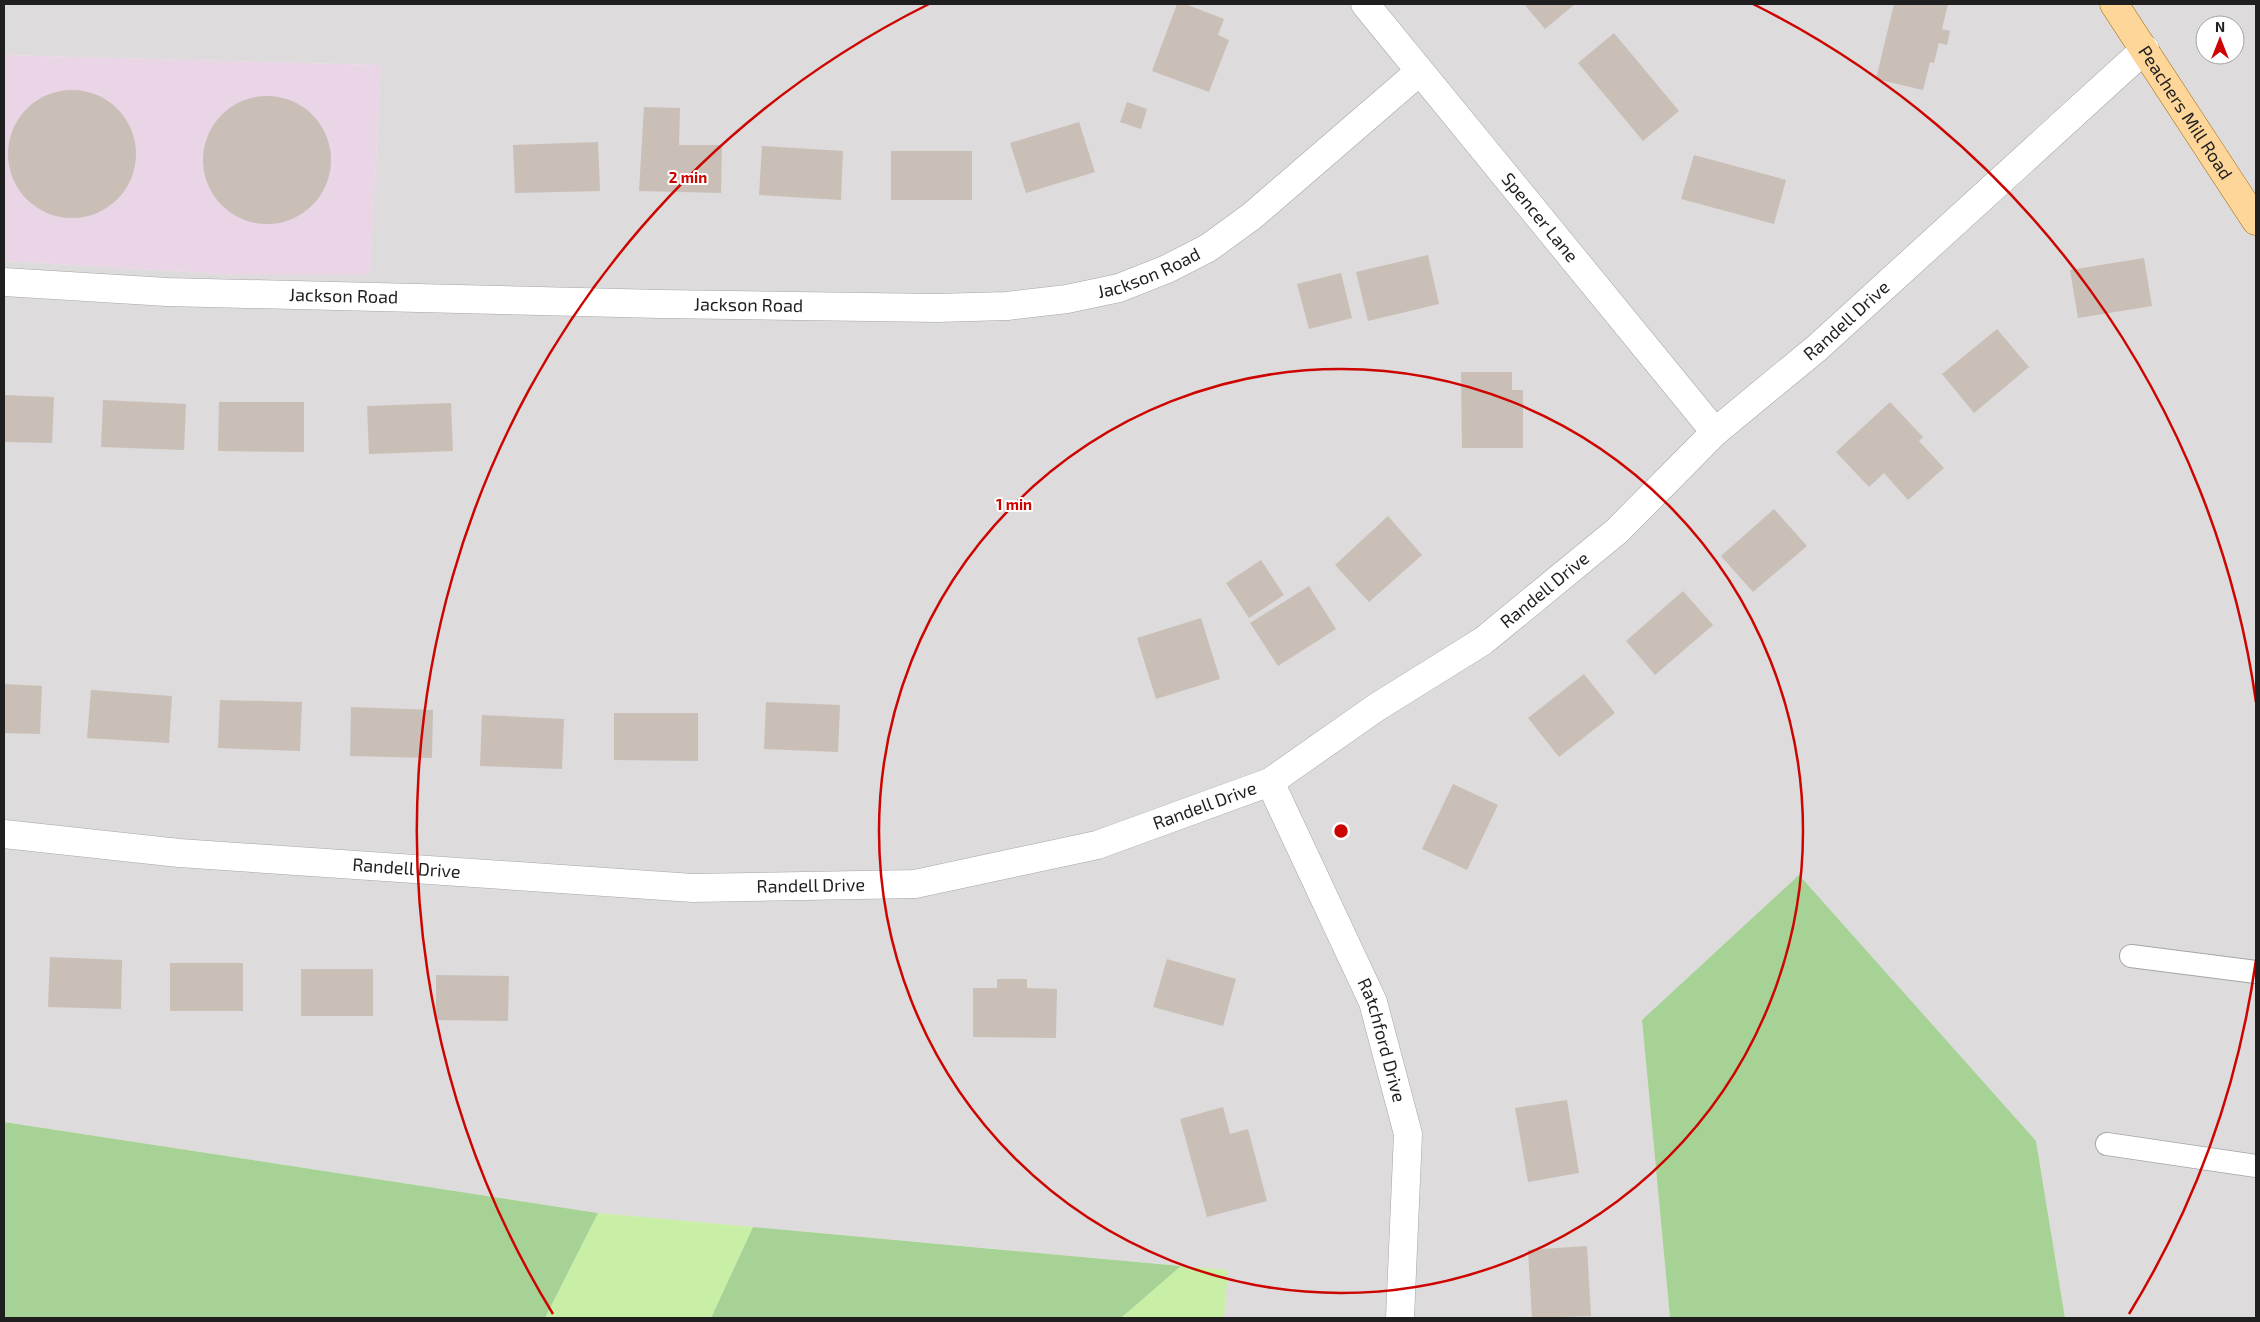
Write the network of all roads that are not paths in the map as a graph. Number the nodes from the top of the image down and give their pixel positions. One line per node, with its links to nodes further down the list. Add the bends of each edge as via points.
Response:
1 (1365, 4): 4 (street, Spencer Lane)
2 (2114, 4): 3 (main road, Peachers Mill Road)
3 (2145, 49): 5 (main road, Peachers Mill Road); 7 (street, Randell Drive, via 1817,348)
4 (1419, 72): 6 (street, Jackson Road, via 1252,216 1208,248 1119,288 1067,299 1007,306 938,308 661,304 177,292); 7 (street, Spencer Lane)
5 (2256, 221)
6 (4, 282)
7 (1715, 432): 8 (street, Randell Drive, via 1617,531 1484,641 1377,708)
8 (1270, 782): 9 (street, Randell Drive, via 1097,845 915,884 693,888 179,853); 14 (street, Ratchford Drive, via 1373,1002 1408,1134)
9 (4, 834)
10 (2131, 956): 11 (lane)
11 (2256, 972)
12 (2108, 1144): 13 (lane)
13 (2256, 1166)
14 (1400, 1318)

